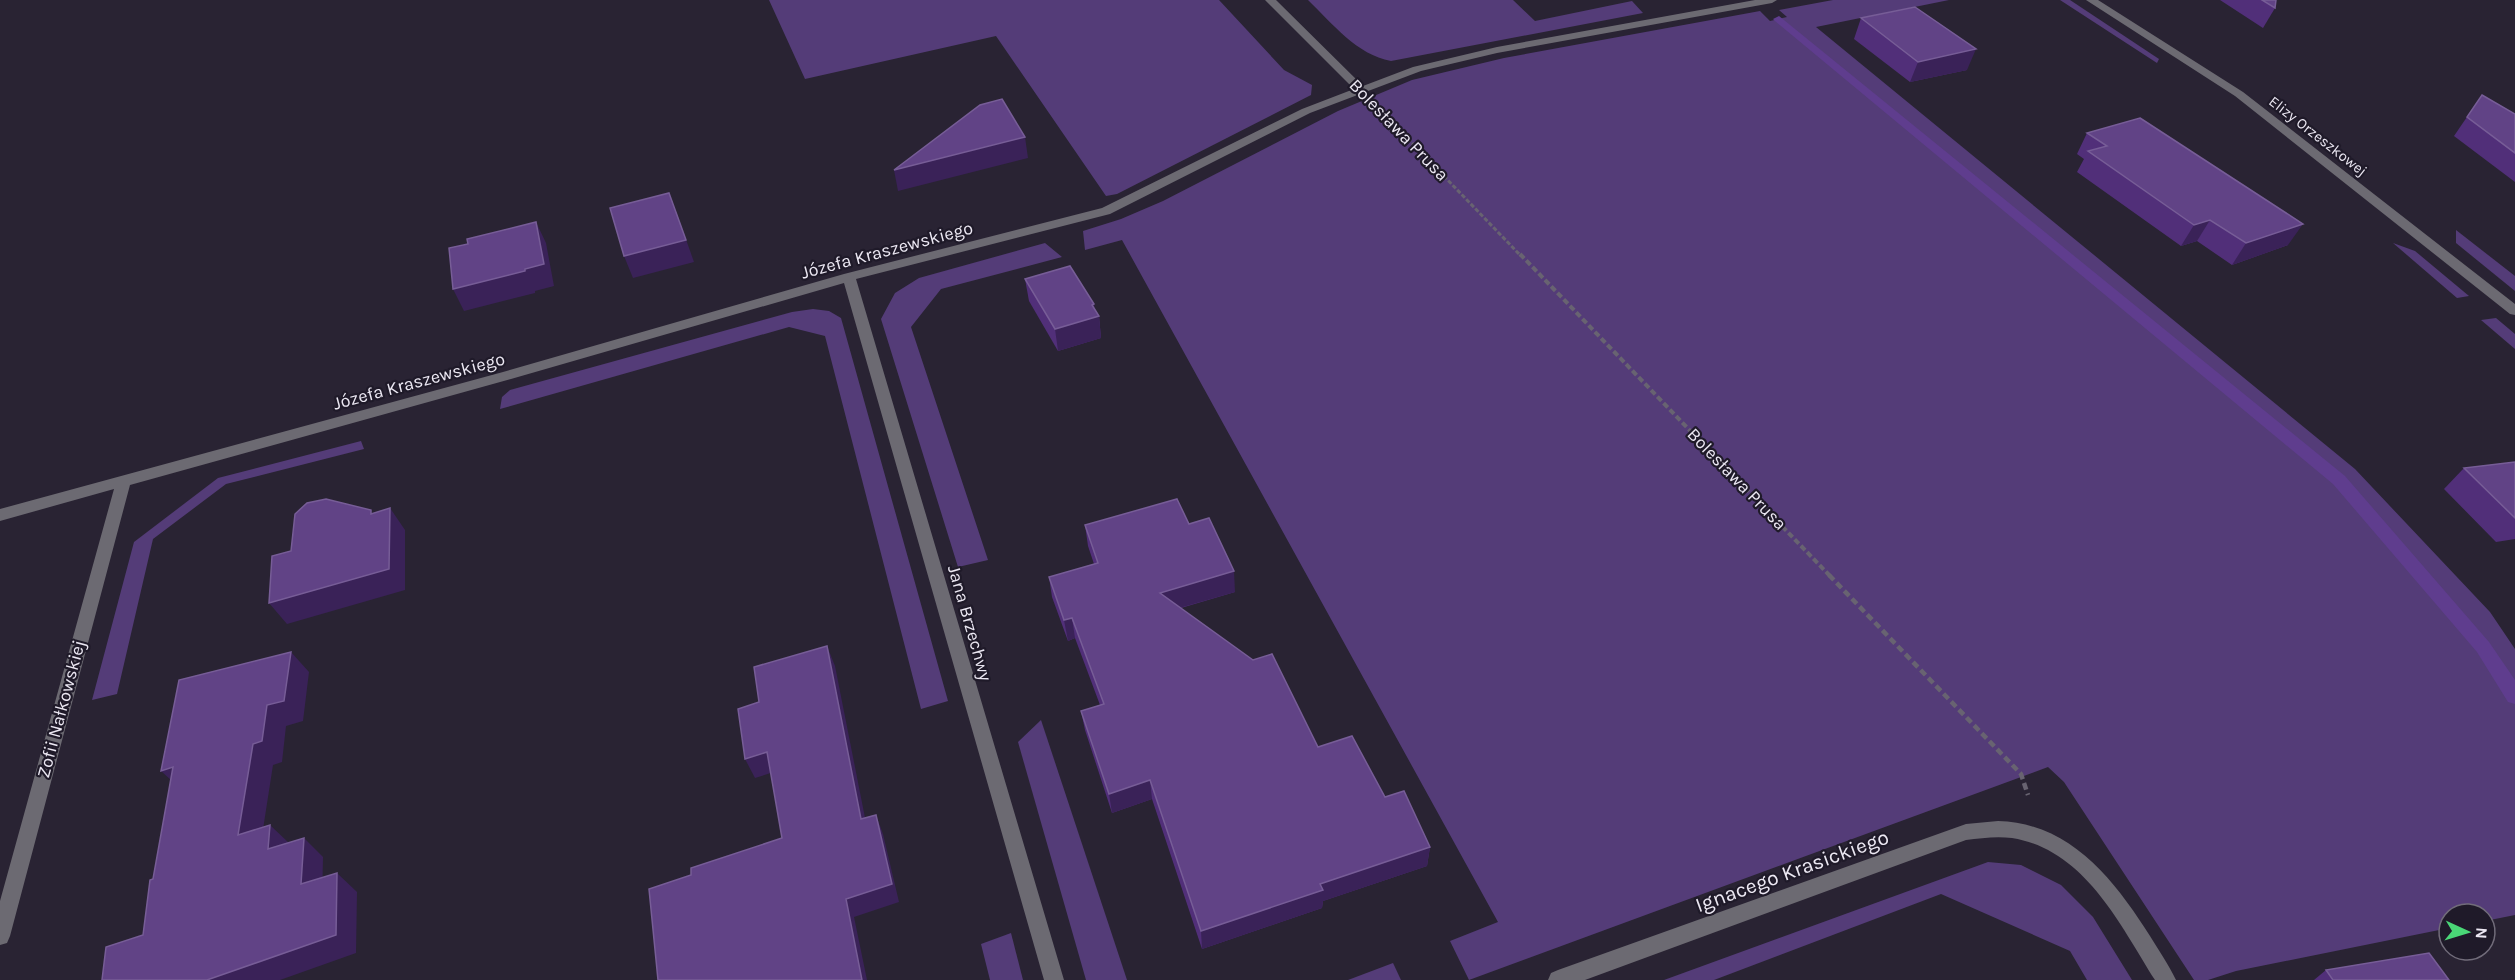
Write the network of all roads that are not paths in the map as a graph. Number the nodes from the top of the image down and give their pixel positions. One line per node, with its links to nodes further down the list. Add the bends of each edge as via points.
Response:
1 (1270, 0): 4 (street, Bolesława Prusa)
2 (1772, 0): 4 (street, Józefa Kraszewskiego, via 1497,50 1417,69)
3 (2091, 0): 6 (street, Elizy Orzeszkowej, via 2239,94)
4 (1360, 89): 5 (street, Józefa Kraszewskiego, via 1306,111 1106,211)
5 (849, 277): 7 (street, Józefa Kraszewskiego); 10 (street, Jana Brzechwy)
6 (2515, 310)
7 (123, 482): 8 (street, Józefa Kraszewskiego); 9 (street, Zofii Nałkowskiej)
8 (0, 515)
9 (0, 936)
10 (1054, 980)
11 (1558, 980): 12 (street, Ignacego Krasickiego, via 1966,832 1992,829 2016,831 2043,842 2069,854 2091,871)
12 (2166, 980)

